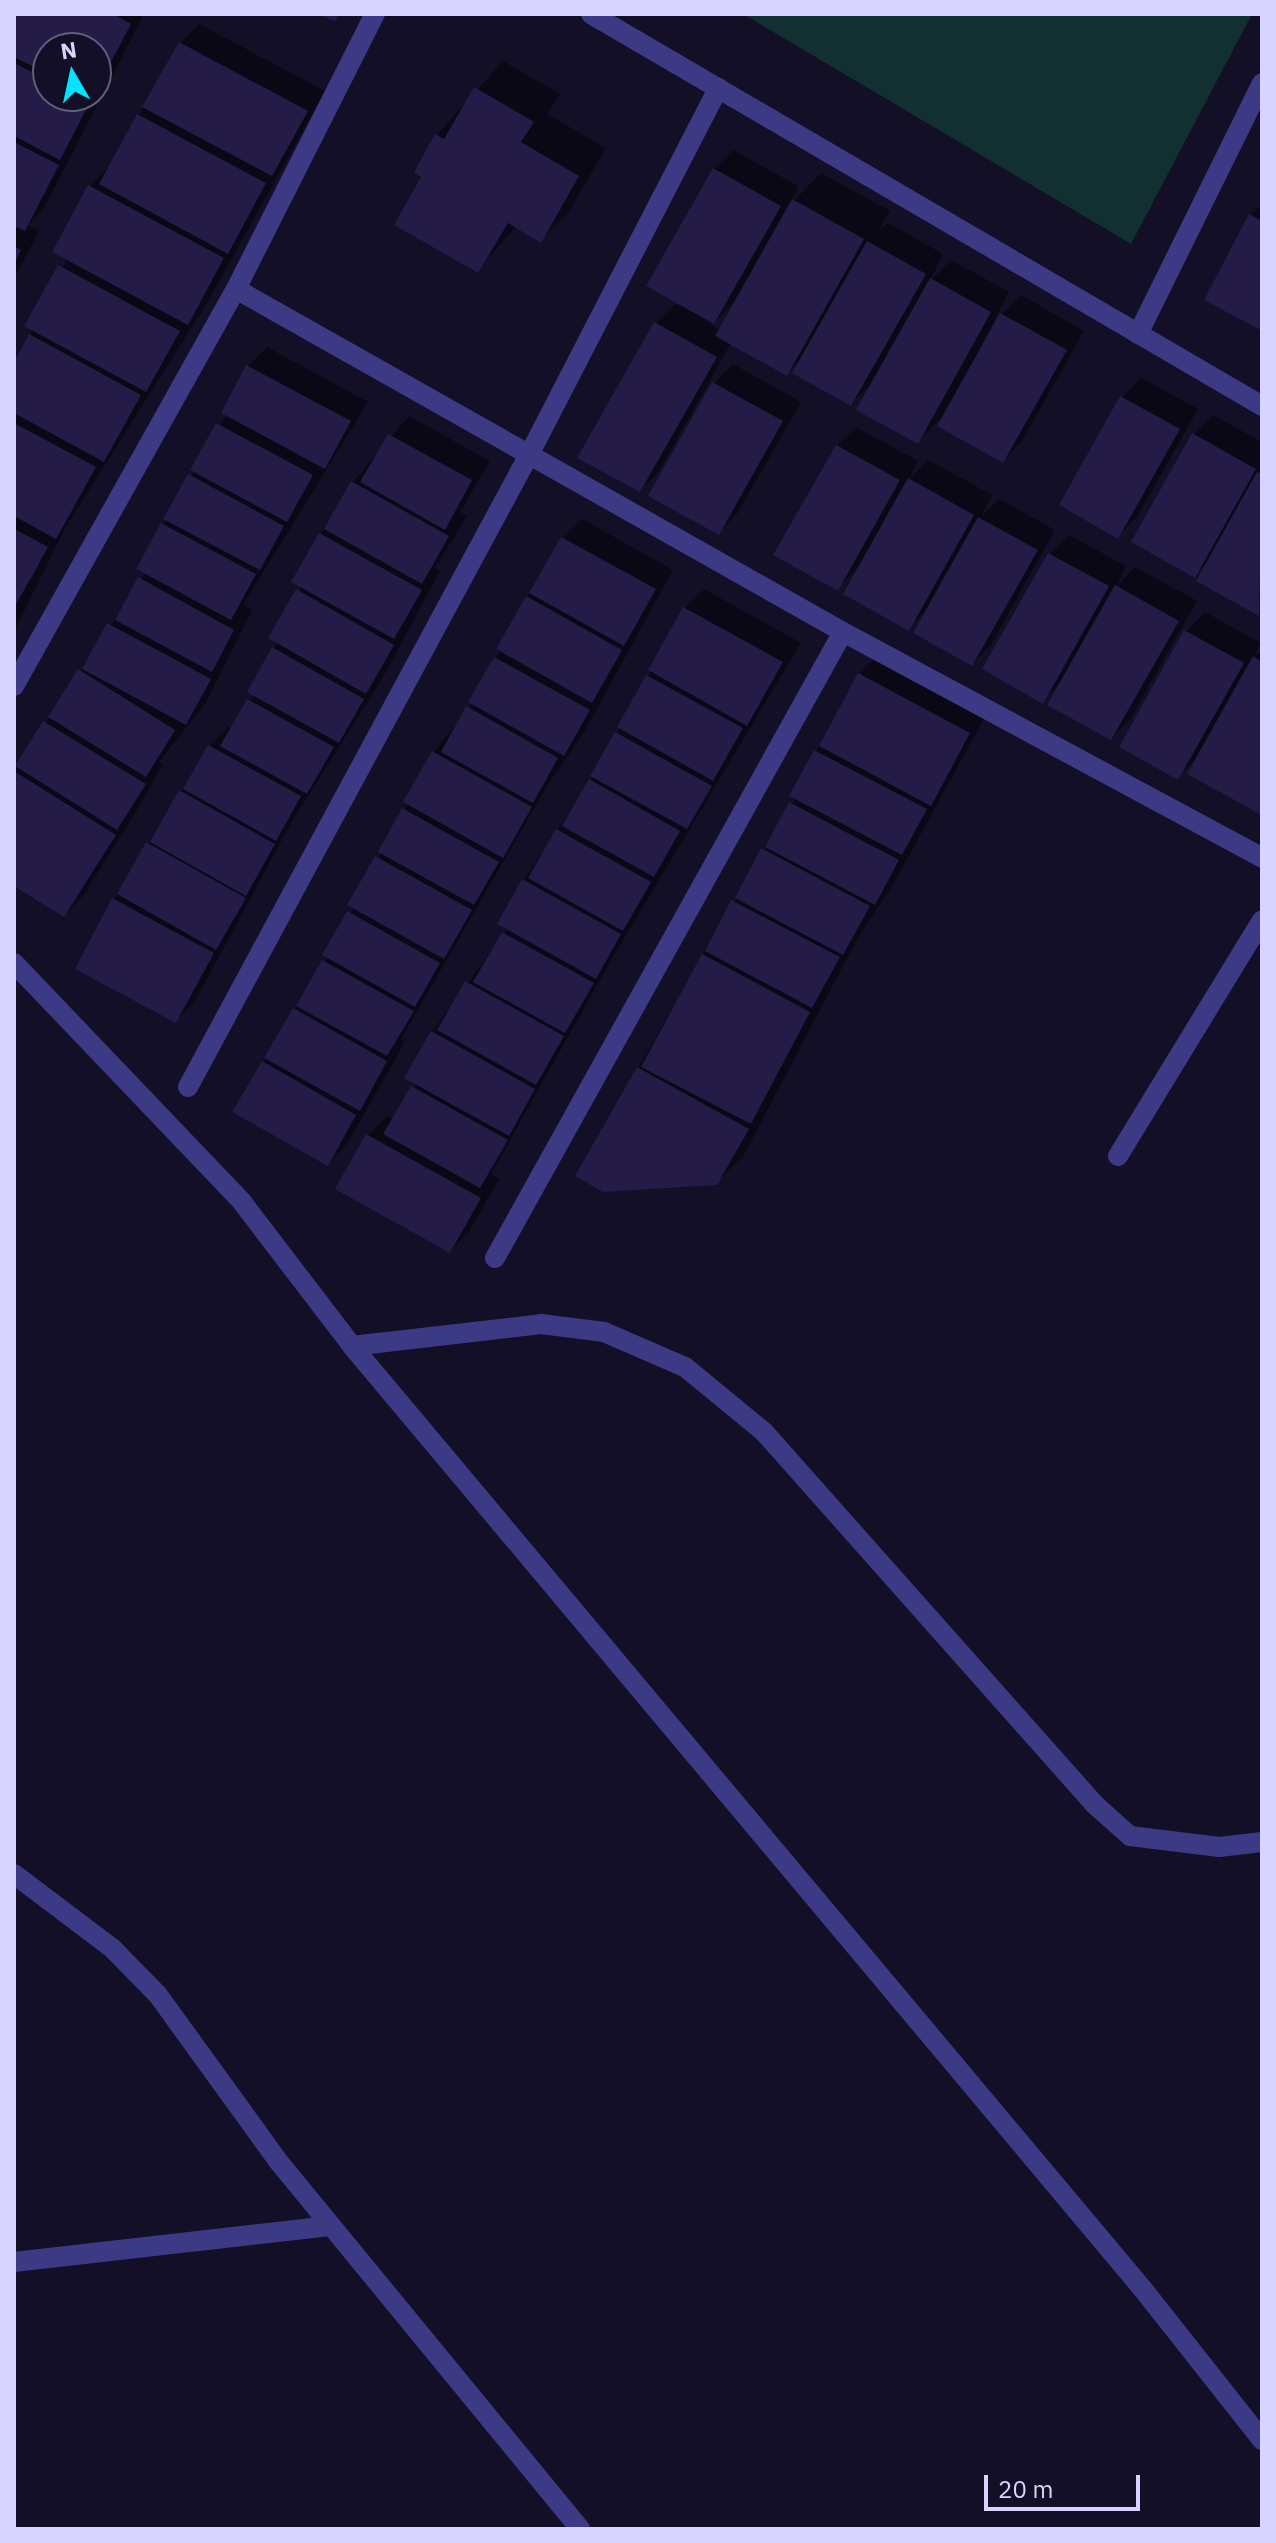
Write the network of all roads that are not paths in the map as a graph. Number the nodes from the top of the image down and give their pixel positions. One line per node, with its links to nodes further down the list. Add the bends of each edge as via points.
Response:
1 (375, 14): 5 (street)
2 (591, 14): 4 (street)
3 (1262, 83): 6 (street)
4 (718, 88): 6 (street); 8 (street)
5 (236, 289): 8 (street); 10 (street)
6 (1138, 334): 7 (street)
7 (1262, 406)
8 (530, 453): 9 (street); 14 (street)
9 (843, 632): 11 (street); 16 (street)
10 (14, 686)
11 (1262, 858)
12 (1262, 920): 15 (street)
13 (14, 963): 17 (street, via 242,1202)
14 (188, 1087)
15 (1118, 1156)
16 (495, 1258)
17 (352, 1346): 18 (street, via 541,1324 604,1332 685,1367 764,1432 1094,1804 1130,1836 1219,1847); 22 (street, via 1142,2288)
18 (1262, 1842)
19 (14, 1874): 20 (street, via 113,1949 158,1995)
20 (330, 2226): 21 (street); 23 (street)
21 (14, 2262)
22 (1262, 2440)
23 (580, 2529)

